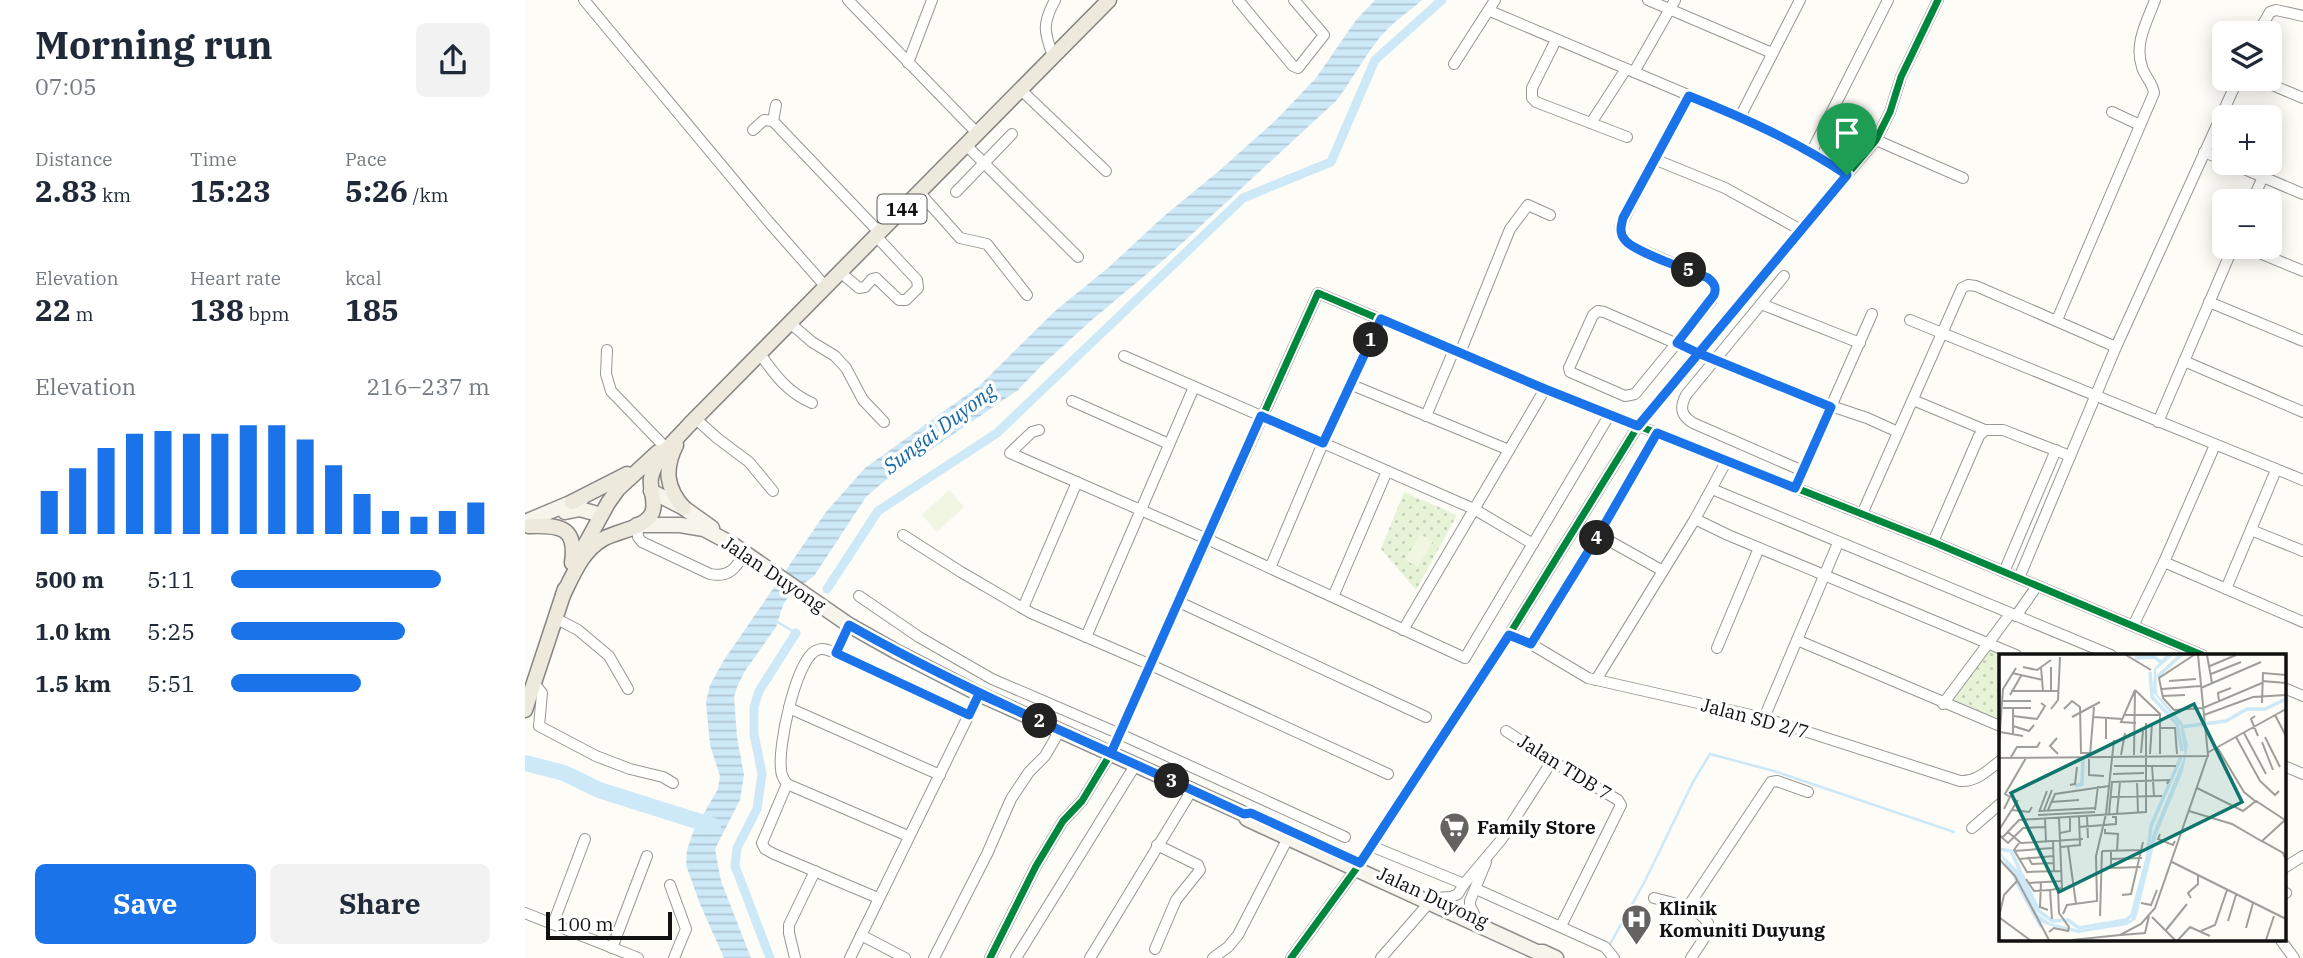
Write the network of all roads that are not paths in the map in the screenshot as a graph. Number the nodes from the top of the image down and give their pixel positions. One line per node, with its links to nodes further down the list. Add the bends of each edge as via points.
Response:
1 (584, 0): 64 (street)
2 (848, 0): 21 (street)
3 (932, 0): 21 (street)
4 (1055, 0): 20 (street, via 1045,27)
5 (1108, 0): 20 (main road, 144)
6 (1238, 0): 7 (street, via 1298,68 1324,36)
7 (1293, 0)
8 (1495, 0): 15 (street)
9 (1648, 0): 14 (street)
10 (1800, 0): 19 (street)
11 (1888, 0): 42 (street)
12 (1938, 0): 39 (street)
13 (2155, 0): 34 (street, via 2139,42 2142,68 2154,88)
14 (1673, 5): 19 (street); 23 (street)
15 (1490, 11): 18 (street); 22 (street)
16 (2303, 15): 17 (street, via 2276,10)
17 (2265, 21)
18 (1556, 40): 23 (street); 33 (street, via 1532,88 1532,98)
19 (1772, 53): 31 (street)
20 (1053, 56): 24 (main road, 144)
21 (908, 63): 36 (street)
22 (1454, 64)
23 (1630, 70): 27 (street); 33 (street)
24 (1020, 89): 36 (main road, 144); 46 (street)
25 (2282, 89): 28 (street)
26 (2232, 91): 41 (street)
27 (1689, 96): 31 (street); 44 (street)
28 (2303, 98)
29 (776, 105): 32 (street)
30 (2112, 112): 34 (street)
31 (1741, 117): 42 (street)
32 (773, 121): 35 (street, via 764,120); 57 (street)
33 (1591, 123): 38 (street)
34 (2140, 125): 71 (street)
35 (753, 130)
36 (977, 133): 40 (main road, 144)
37 (1012, 134): 45 (street)
38 (1627, 137)
39 (1876, 140): 47 (street); 50 (street)
40 (966, 145): 45 (street); 52 (main road, 144)
41 (2204, 152): 43 (street); 77 (street)
42 (1811, 153): 47 (street)
43 (2212, 155)
44 (1654, 159): 56 (street, via 1725,188); 75 (street, via 1623,218 1622,236 1632,246 1708,278 1716,289)
45 (984, 163): 53 (street); 58 (street)
46 (1106, 171)
47 (1847, 175): 56 (street)
48 (2258, 175): 49 (street)
49 (2263, 177): 51 (street); 54 (street)
50 (1963, 178)
51 (2258, 189)
52 (919, 192): 57 (main road, 144); 65 (street, via 960,238 987,244)
53 (956, 192)
54 (2303, 194)
55 (1550, 215): 79 (street, via 1528,205 1516,220)
56 (1801, 230): 80 (street)
57 (878, 234): 62 (main road, 144); 62 (street, via 917,280 918,288 899,300 876,278 859,288)
58 (1078, 257)
59 (2228, 259): 66 (street)
60 (2274, 259): 61 (street)
61 (2303, 271)
62 (840, 272): 64 (main road, 144)
63 (1784, 276): 67 (street)
64 (826, 287): 72 (main road, 144)
65 (1027, 295)
66 (2209, 302): 74 (street); 84 (street)
67 (1761, 304): 76 (street); 83 (street)
68 (1873, 314): 76 (street)
69 (1381, 319): 79 (street); 85 (street); 95 (street, via 1318,293)
70 (1910, 320): 73 (street)
71 (2057, 320): 73 (street, via 1968,285 1958,295); 77 (street)
72 (790, 323): 81 (main road, 144); 97 (street, via 841,362 863,400)
73 (1942, 333): 88 (street); 90 (street)
74 (2303, 341)
75 (1677, 343): 75 (street, via 1598,311 1570,372 1630,397); 80 (street)
76 (1860, 343): 92 (street)
77 (2116, 346): 88 (street)
78 (607, 350): 108 (street, via 605,374 611,391)
79 (1457, 351): 87 (street); 96 (street)
80 (1698, 353): 83 (street); 100 (street)
81 (760, 354): 91 (street, via 784,385); 99 (main road, 144)
82 (1124, 356): 86 (street)
83 (1715, 360): 92 (street); 116 (street, via 1686,395 1683,416)
84 (2184, 361): 93 (street); 98 (street)
85 (1352, 385): 96 (street); 105 (street)
86 (1194, 387): 95 (street); 106 (street)
87 (1545, 389): 94 (street); 109 (street)
88 (2094, 397): 98 (street); 111 (street)
89 (1072, 401): 106 (street)
90 (1913, 401): 102 (street); 103 (street)
91 (812, 403)
92 (1831, 407): 103 (street); 116 (street)
93 (2303, 412)
94 (1610, 414): 100 (street); 140 (street)
95 (1261, 416): 105 (street); 136 (street)
96 (1426, 416): 109 (street)
97 (884, 422)
98 (2158, 422): 107 (street)
99 (692, 423): 108 (main road, 144); 122 (main road, 144, via 659,459); 123 (street, via 750,462); 125 (main road, via 675,447 668,469 671,490)
100 (1638, 426): 104 (street); 164 (street)
101 (1039, 430): 118 (street, via 1010,453)
102 (1986, 430): 110 (street, via 2003,430); 137 (street, via 1979,436)
103 (1898, 432): 128 (street)
104 (1657, 433): 113 (street); 134 (street)
105 (1323, 443): 115 (street); 145 (street)
106 (1169, 444): 127 (street)
107 (2215, 445): 114 (street); 144 (street)
108 (664, 446): 112 (main road, 144)
109 (1509, 450): 126 (street)
110 (2056, 450): 111 (street); 147 (street)
111 (2070, 456): 150 (street)
112 (649, 460): 120 (main road, 144); 124 (main road)
113 (1727, 460): 119 (street); 121 (street)
114 (2276, 470): 117 (street); 133 (street)
115 (1387, 471): 126 (street); 155 (street)
116 (1803, 471): 119 (street)
117 (2303, 480)
118 (1077, 482): 127 (street); 157 (street)
119 (1795, 488): 128 (street)
120 (618, 489): 122 (main road, 144); 124 (main road, 144); 129 (main road, 144)
121 (1712, 489): 130 (street); 138 (street)
122 (652, 491): 125 (main road); 132 (main road, 144, via 650,516)
123 (773, 491)
124 (572, 502): 131 (main road)
125 (684, 508): 139 (main road)
126 (1474, 509): 140 (street); 163 (street)
127 (1140, 510): 136 (street); 165 (street)
128 (1862, 514): 137 (street)
129 (601, 515): 131 (main road, via 580,509); 132 (main road); 148 (main road, 144)
130 (1695, 519): 141 (street); 146 (street)
131 (526, 525): 148 (main road, via 556,526 570,534)
132 (636, 525): 139 (main road, Jalan Duyong, via 692,526); 143 (street, via 642,542 710,574 726,575); 153 (main road, 144, via 591,548)
133 (2251, 530): 142 (street); 152 (street)
134 (1599, 534): 146 (street); 168 (street)
135 (903, 535): 157 (street)
136 (1207, 539): 145 (street); 156 (street)
137 (1933, 542): 147 (street)
138 (1838, 543): 149 (street); 158 (street)
139 (732, 544): 143 (main road, Jalan Duyong)
140 (1533, 544): 163 (street, via 1465,658)
141 (1759, 548): 149 (street); 169 (street)
142 (2303, 551)
143 (745, 552): 161 (main road, Jalan Duyong)
144 (2164, 562): 152 (street); 162 (street)
145 (1269, 568): 155 (street)
146 (1663, 572): 175 (street)
147 (2004, 572): 150 (street)
148 (570, 575): 153 (main road, 144)
149 (1824, 575): 166 (street); 167 (street)
150 (2019, 578): 151 (street)
151 (2037, 586): 158 (street); 162 (street)
152 (2227, 589): 160 (street)
153 (563, 595): 159 (main road, 144)
154 (859, 596): 190 (street, via 992,679)
155 (1333, 597): 163 (street)
156 (1179, 602): 174 (street); 185 (street)
157 (1023, 608): 165 (street)
158 (2013, 615): 167 (street); 172 (street)
159 (555, 618): 176 (main road, 144); 178 (street, via 609,656)
160 (2303, 622)
161 (849, 625): 170 (street); 179 (main road, Jalan Duyong)
162 (2133, 626): 173 (street)
163 (1403, 630)
164 (1509, 635): 168 (street, Jalan SD 2/7); 211 (street)
165 (1086, 637): 174 (street)
166 (1797, 640): 181 (street); 186 (street)
167 (1988, 643): 171 (street); 181 (street)
168 (1531, 644): 175 (street, Jalan SD 2/7)
169 (1717, 648)
170 (836, 653): 182 (street, via 825,649 809,656); 184 (street)
171 (2014, 654)
172 (2109, 654)
173 (2200, 654)
174 (1151, 665): 190 (street); 196 (street)
175 (1596, 680): 186 (street, Jalan SD 2/7)
176 (534, 683): 183 (main road, 144); 199 (street, via 542,693 538,720 543,729 619,765)
177 (2285, 688): 180 (street)
178 (628, 689)
179 (979, 694): 184 (street); 188 (main road, Jalan Duyong)
180 (2303, 696)
181 (1944, 704): 187 (street)
182 (789, 708): 198 (street); 200 (street, via 781,752)
183 (525, 710)
184 (969, 715): 198 (street)
185 (1426, 717)
186 (1764, 718): 193 (street, Jalan SD 2/7, via 1960,781 1976,779)
187 (1999, 726)
188 (1059, 730): 191 (main road, Jalan Duyong); 240 (street, via 1011,799)
189 (1507, 731): 192 (street, Jalan TDB 7)
190 (1120, 734): 191 (street); 207 (street)
191 (1111, 753): 194 (main road, Jalan Duyong); 241 (street, via 1036,866)
192 (1552, 761): 212 (street); 228 (street, Jalan TDB 7, via 1621,805)
193 (1999, 762)
194 (1136, 764): 201 (main road, Jalan Duyong); 242 (street)
195 (2285, 766): 197 (street)
196 (1388, 774)
197 (2303, 774)
198 (940, 775): 206 (street)
199 (673, 783)
200 (787, 784): 206 (street); 217 (street, via 762,843 773,854)
201 (1192, 790): 204 (main road, Jalan Duyong); 210 (street)
202 (1808, 792): 224 (street, via 1771,782)
203 (1999, 805): 205 (street)
204 (1244, 814): 208 (main road, Jalan Duyong); 215 (main road, Jalan Duyong, via 1251,813)
205 (1972, 828)
206 (908, 836): 221 (street)
207 (1345, 837)
208 (1288, 838): 215 (main road, Jalan Duyong); 244 (street, via 1238,935)
209 (585, 839): 227 (street)
210 (1157, 845): 232 (street, via 1200,870 1176,900); 243 (street)
211 (1371, 846): 215 (street); 218 (street)
212 (1488, 855): 218 (street); 220 (street)
213 (647, 856): 231 (street)
214 (2303, 856): 216 (street)
215 (1358, 866): 223 (main road, Jalan Duyong); 245 (street)
216 (2285, 867)
217 (815, 872): 221 (street); 238 (street, via 789,925)
218 (1464, 884): 223 (street, via 1458,894)
219 (670, 885): 237 (street, via 686,929)
220 (1476, 889): 226 (street, via 1469,906); 228 (street)
221 (878, 898): 229 (street)
222 (1654, 898): 224 (street)
223 (1432, 900): 226 (main road, Jalan Duyong); 234 (main road, Jalan Duyong); 246 (street)
224 (1687, 908): 247 (street, via 1708,923 1707,934)
225 (525, 913): 227 (street)
226 (1475, 916): 234 (main road, Jalan Duyong, via 1541,946)
227 (553, 924): 231 (street)
228 (1561, 926): 233 (street)
229 (861, 935): 235 (street); 239 (street)
230 (2281, 940): 248 (street)
231 (612, 947): 236 (street)
232 (1155, 949)
233 (1610, 953)
234 (1546, 956)
235 (901, 957)
236 (638, 958)
237 (674, 958)
238 (795, 958)
239 (850, 958)
240 (934, 958)
241 (990, 958)
242 (1016, 958)
243 (1090, 958)
244 (1213, 958)
245 (1291, 958)
246 (1381, 958)
247 (1691, 958)
248 (2294, 958)

